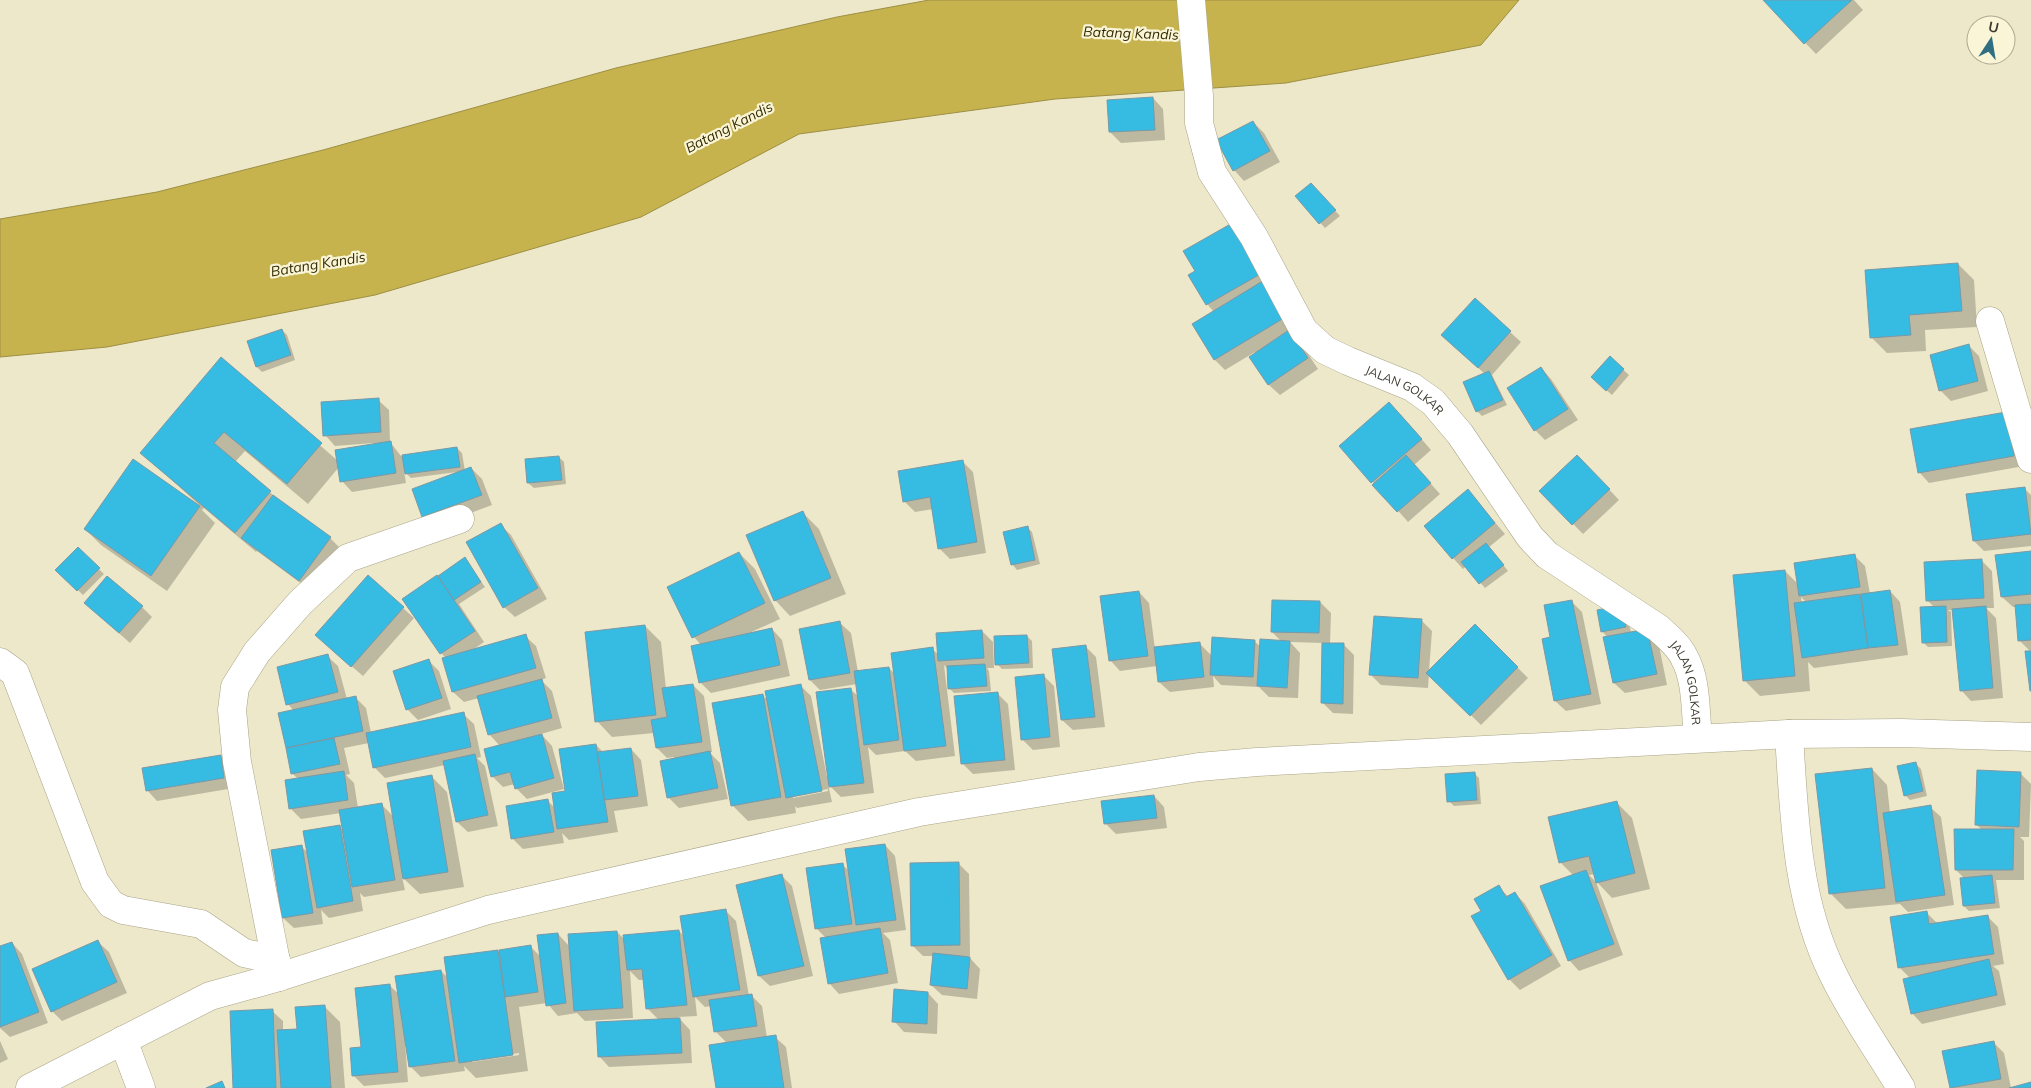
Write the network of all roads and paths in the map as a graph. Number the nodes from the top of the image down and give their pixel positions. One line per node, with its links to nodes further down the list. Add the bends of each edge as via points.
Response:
1 (1190, 0): 7 (street, JALAN GOLKAR, via 1200,123 1212,172 1254,237 1304,331 1325,350 1412,386 1433,402 1460,434 1530,537 1547,555 1658,628 1672,641 1684,656 1691,674)
2 (1990, 321): 3 (street)
3 (2031, 459)
4 (460, 519): 9 (street, via 348,558 300,603 269,638 235,687 232,710 238,762)
5 (0, 662): 9 (street, via 15,673 95,882 110,904 122,910 201,924 244,953)
6 (1789, 734): 7 (street); 8 (street); 13 (street, via 1796,842 1813,923 1832,974)
7 (1698, 737): 9 (street, via 1200,767 919,812 488,910)
8 (2031, 737)
9 (277, 968): 10 (street, via 210,996)
10 (123, 1040): 11 (street); 12 (street)
11 (30, 1088)
12 (142, 1088)
13 (1901, 1088)

